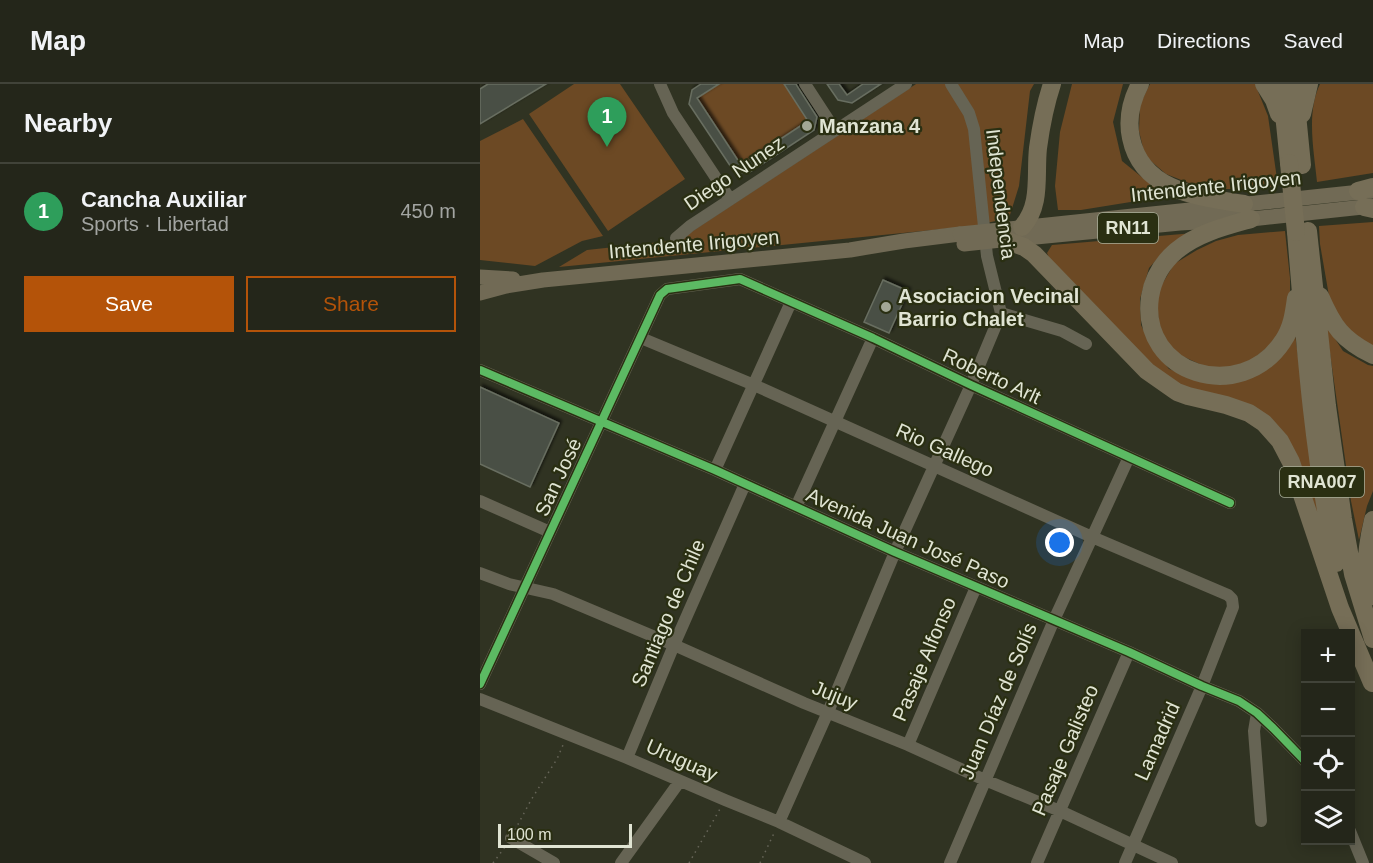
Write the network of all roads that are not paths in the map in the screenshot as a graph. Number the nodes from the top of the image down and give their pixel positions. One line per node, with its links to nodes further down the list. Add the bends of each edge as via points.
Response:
1 (675, 84): 11 (street)
2 (805, 84): 12 (street)
3 (906, 84): 12 (street, Diego Nunez)
4 (951, 84): 26 (street, Independencia, via 974,129 987,256)
5 (1052, 84): 17 (highway, via 1038,150 1035,203)
6 (1140, 84): 16 (highway, via 1130,109 1129,128 1132,143 1147,171 1183,192)
7 (1264, 84): 13 (highway)
8 (1281, 84): 13 (highway, RNA007)
9 (1294, 84): 13 (highway, RNA007)
10 (1310, 84): 13 (highway)
11 (662, 88): 15 (street, via 673,113)
12 (835, 130): 15 (street, Diego Nunez)
13 (1292, 131): 22 (highway, RNA007, bridge)
14 (1369, 198): 16 (main road, Intendente Irigoyen / RN11)
15 (730, 199): 19 (street, Diego Nunez)
16 (1248, 211): 17 (main road, Intendente Irigoyen / RN11); 18 (main road, Intendente Irigoyen / RN11, via 1180,224); 22 (highway, via 1178,249 1159,269 1151,287 1149,306 1151,324 1166,353 1202,375 1223,377 1246,372 1266,360 1282,342)
17 (1022, 227): 18 (main road, Intendente Irigoyen / RN11)
18 (1002, 237): 23 (main road, Intendente Irigoyen / RN11, bridge, via 904,241 850,250); 57 (highway, via 1034,254 1147,371 1167,386 1188,396 1249,412 1281,441 1340,608)
19 (676, 238)
20 (480, 277): 23 (main road, Intendente Irigoyen)
21 (740, 279): 25 (street, Roberto Arlt); 27 (street, San José, via 663,291)
22 (1307, 279): 30 (highway, via 1343,336); 53 (highway, RNA007, via 1353,574); 57 (highway, RNA007, via 1311,401 1327,518 1339,576)
23 (543, 280): 24 (main road, Intendente Irigoyen)
24 (480, 293)
25 (792, 302): 28 (street, Roberto Arlt); 32 (street)
26 (1001, 313): 29 (street, via 1062,331); 33 (street)
27 (640, 338): 32 (street, Rio Gallego); 34 (street, San José)
28 (873, 338): 33 (street, Roberto Arlt); 35 (street)
29 (1086, 344)
30 (1373, 355)
31 (480, 369): 34 (street, Avenida Juan José Paso)
32 (754, 385): 35 (street, Rio Gallego); 38 (street)
33 (971, 385): 36 (street, Roberto Arlt); 37 (street)
34 (602, 422): 38 (street, Avenida Juan José Paso); 44 (street, San José)
35 (835, 422): 37 (street, Rio Gallego); 42 (street)
36 (1129, 457): 41 (street, Roberto Arlt); 45 (street, Juan Díaz de Solís)
37 (934, 466): 45 (street, Rio Gallego); 46 (street)
38 (715, 470): 39 (street, Avenida Juan José Paso)
39 (745, 484): 42 (street, Avenida Juan José Paso); 54 (street, Santiago de Chile)
40 (480, 501): 44 (street)
41 (1230, 503)
42 (796, 507): 46 (street, Avenida Juan José Paso)
43 (1373, 520): 51 (highway, via 1366,567)
44 (550, 532): 48 (street, San José)
45 (1092, 537): 50 (street, Rio Gallego); 52 (street, Juan Díaz de Solís)
46 (895, 552): 49 (street, Avenida Juan José Paso); 60 (street)
47 (480, 573): 48 (street, Jujuy)
48 (525, 587): 54 (street, Jujuy, via 553,594); 56 (street, San José)
49 (976, 587): 52 (street, Avenida Juan José Paso); 62 (street, Pasaje Alfonso)
50 (1232, 599): 58 (street, Lamadrid, via 1233,607)
51 (1373, 614)
52 (1054, 620): 55 (street, Avenida Juan José Paso); 65 (street, Juan Díaz de Solís)
53 (1373, 639)
54 (674, 645): 60 (street, Jujuy); 63 (street, Santiago de Chile)
55 (1129, 652): 58 (street, Avenida Juan José Paso); 67 (street, Pasaje Galisteo)
56 (480, 684)
57 (1372, 684)
58 (1202, 686): 61 (street, Avenida Juan José Paso, via 1239,700); 72 (street, Lamadrid)
59 (480, 699): 63 (street, Uruguay)
60 (828, 712): 62 (street, Jujuy); 69 (street)
61 (1257, 713): 64 (street, Avenida Juan José Paso); 68 (street, via 1254,731)
62 (908, 745): 65 (street, Jujuy)
63 (627, 758): 66 (street, Uruguay)
64 (1301, 758)
65 (985, 780): 67 (street, Jujuy); 77 (street, Juan Díaz de Solís)
66 (680, 781): 69 (street, Uruguay); 75 (street)
67 (1060, 811): 72 (street, Jujuy); 78 (street, Pasaje Galisteo)
68 (1261, 821)
69 (779, 822): 73 (street, Uruguay)
70 (511, 838): 74 (street)
71 (1355, 843): 81 (street)
72 (1133, 845): 79 (street, Lamadrid); 80 (street, Jujuy)
73 (842, 858): 76 (street, Uruguay)
74 (554, 863)
75 (621, 863)
76 (865, 863)
77 (950, 863)
78 (1037, 863)
79 (1125, 863)
80 (1172, 863)
81 (1363, 863)

